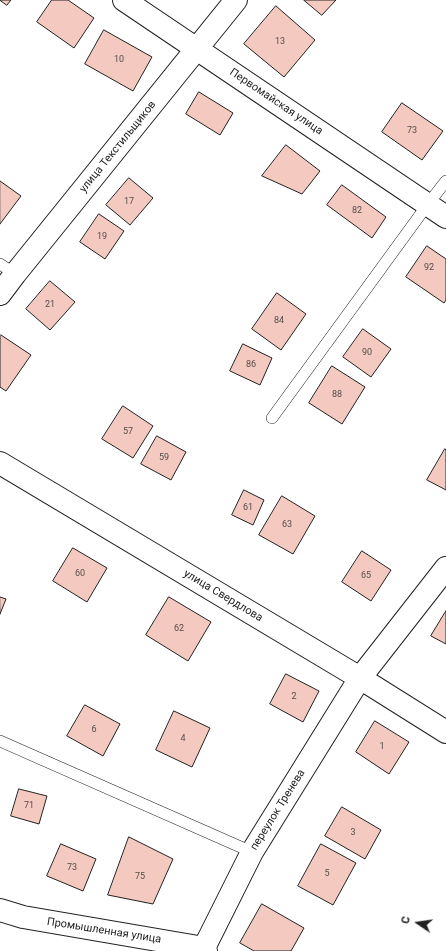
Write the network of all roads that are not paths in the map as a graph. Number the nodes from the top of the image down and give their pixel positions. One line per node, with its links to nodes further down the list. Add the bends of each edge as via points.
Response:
1 (124, 0): 3 (street, Первомайская улица)
2 (236, 0): 3 (street, улица Текстильщиков)
3 (197, 49): 5 (street, Первомайская улица); 7 (street, улица Текстильщиков)
4 (446, 181): 5 (lane)
5 (428, 204): 6 (street, Первомайская улица); 9 (lane)
6 (446, 217)
7 (7, 269): 8 (street, улица Текстильщиков)
8 (0, 294)
9 (272, 418)
10 (0, 463): 12 (street, улица Свердлова)
11 (446, 568): 12 (street, переулок Тренева)
12 (360, 678): 13 (street, улица Свердлова); 15 (street, переулок Тренева)
13 (446, 732)
14 (0, 741): 15 (lane)
15 (252, 852): 17 (street, переулок Тренева)
16 (0, 910): 17 (street, Промышленная улица, via 23,917)
17 (205, 949)

